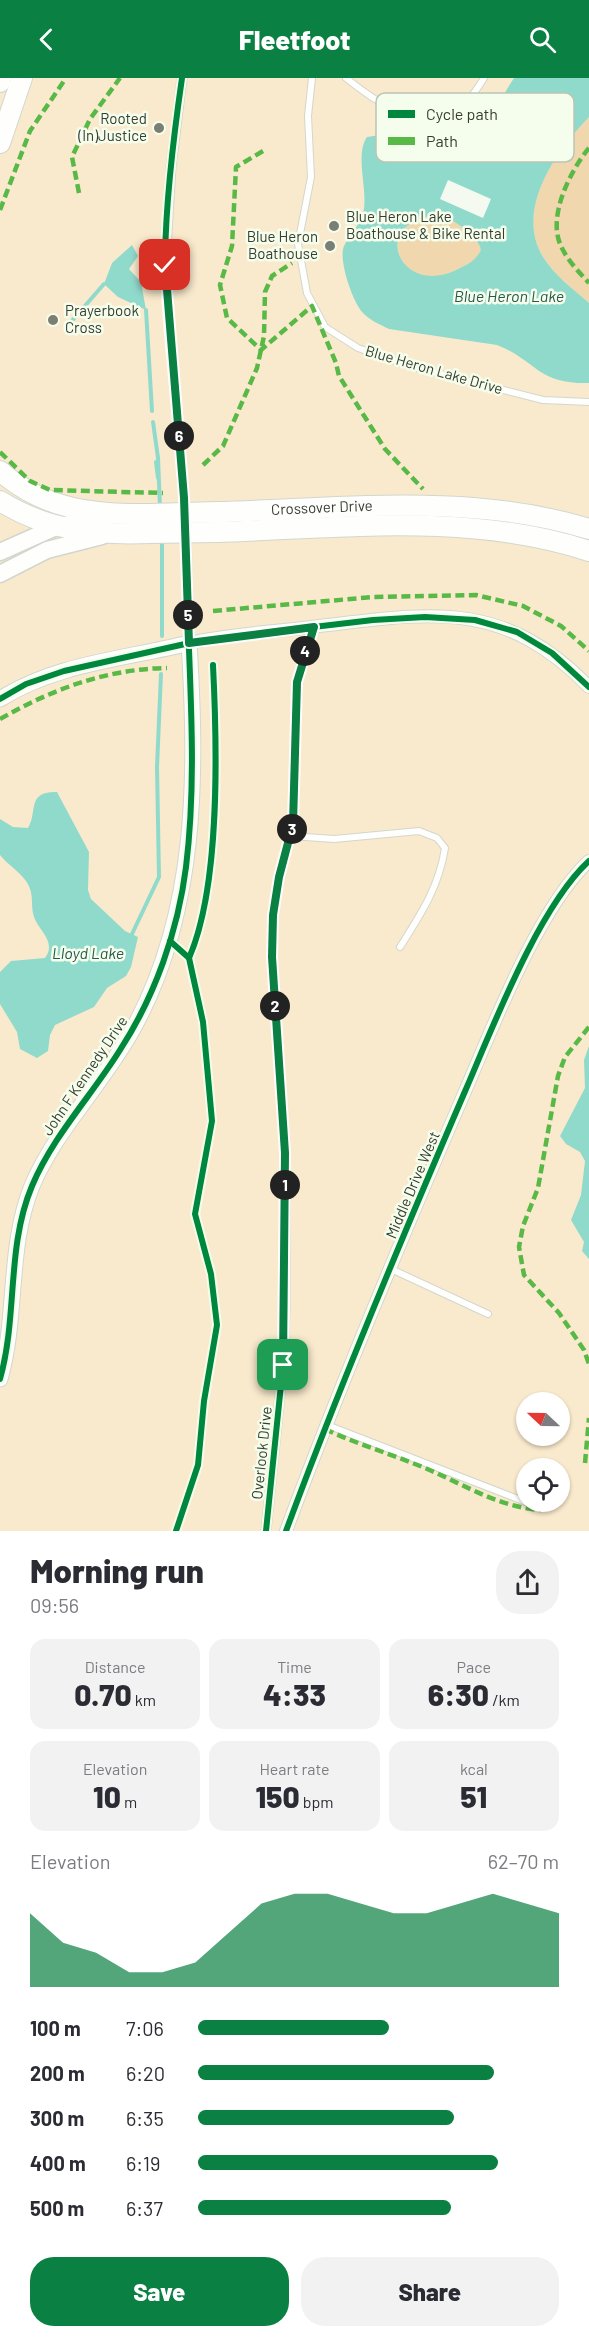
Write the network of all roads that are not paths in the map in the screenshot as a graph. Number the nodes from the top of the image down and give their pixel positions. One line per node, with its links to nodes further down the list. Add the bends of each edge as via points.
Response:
1 (22, 78): 8 (highway)
2 (182, 78): 22 (street, via 165,265 184,498)
3 (312, 78): 9 (lane, Blue Heron Lake Drive, via 308,128 312,168 298,235 299,263 318,317 334,334 358,348 409,366 530,398)
4 (346, 78): 7 (lane)
5 (484, 78): 6 (lane)
6 (473, 93)
7 (376, 98)
8 (0, 143)
9 (589, 402)
10 (0, 471): 12 (highway, via 44,500)
11 (0, 501): 15 (highway)
12 (111, 515): 14 (highway, Crossover Drive); 15 (main road, Crossover Drive)
13 (217, 522): 14 (highway, Crossover Drive, bridge); 16 (highway, Crossover Drive, via 462,507 528,515); 18 (highway, Crossover Drive, via 453,526 516,533)
14 (151, 524): 17 (highway, Crossover Drive)
15 (56, 527): 17 (highway, Crossover Drive); 19 (main road, Crossover Drive)
16 (589, 529)
17 (111, 534): 20 (main road, Crossover Drive, via 47,550)
18 (589, 551)
19 (0, 552)
20 (0, 574)
21 (314, 627): 22 (street); 23 (street, via 425,617 482,621 539,644); 25 (street, Overlook Drive, via 297,682)
22 (189, 643): 24 (street, via 58,673 26,684); 30 (street, John F Kennedy Drive, via 191,808 177,917 154,984 133,1029 53,1147 25,1206 16,1246 8,1339)
23 (589, 687)
24 (0, 699)
25 (291, 836): 27 (lane, via 334,839 419,831 437,837 445,848 441,873 432,896); 33 (street, Overlook Drive, via 273,915 272,957 284,1135 285,1310)
26 (589, 861): 28 (street, Middle Drive West, via 557,901 514,982)
27 (399, 947)
28 (391, 1269): 29 (lane); 31 (street, Middle Drive West)
29 (488, 1314)
30 (0, 1378)
31 (326, 1425): 32 (lane); 34 (street, Middle Drive West)
32 (516, 1498)
33 (266, 1531)
34 (286, 1531)

